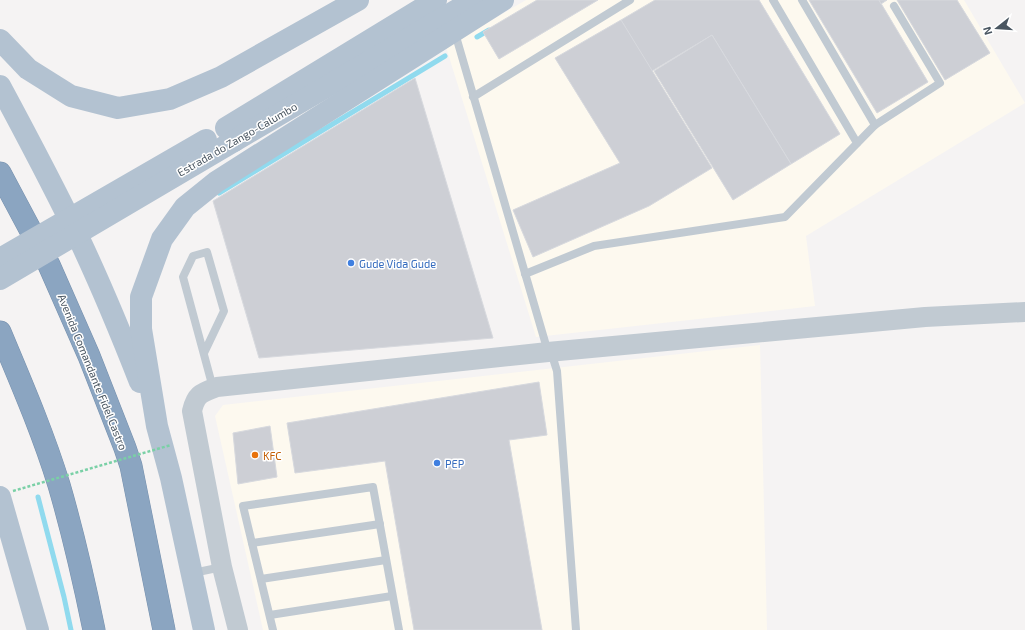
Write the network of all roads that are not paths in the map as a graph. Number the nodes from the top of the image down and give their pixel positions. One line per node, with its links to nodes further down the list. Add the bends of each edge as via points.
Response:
1 (358, 0): 10 (main road, via 221,77 170,99 118,108 71,96 28,69)
2 (436, 0): 14 (main road, Estrada do Zango-Calumbo)
3 (474, 0): 14 (main road, Estrada do Zango-Calumbo)
4 (503, 0): 9 (main road)
5 (630, 0): 12 (lane)
6 (773, 0): 15 (lane)
7 (802, 0): 13 (lane)
8 (894, 6): 13 (lane, via 940,83)
9 (454, 32): 12 (lane); 27 (main road, via 216,182 185,207 162,239 141,297 141,329)
10 (0, 40)
11 (0, 86): 27 (main road, via 82,246 121,334)
12 (473, 98): 18 (lane)
13 (875, 125): 15 (lane)
14 (230, 134): 17 (main road, Estrada do Zango-Calumbo, bridge); 19 (main road, Estrada do Zango-Calumbo, bridge)
15 (858, 143): 18 (lane, via 785,217 594,246)
16 (0, 173): 39 (highway, Avenida Comandante Fidel Castro, via 49,265 89,356 125,448)
17 (0, 259)
18 (525, 274): 24 (lane)
19 (0, 279)
20 (1025, 300): 22 (street)
21 (1025, 312): 22 (street)
22 (925, 317): 24 (street)
23 (0, 332): 38 (highway, via 59,486 83,576)
24 (550, 352): 26 (street); 44 (lane, via 557,371)
25 (204, 353): 25 (lane, via 224,311 207,252 193,256 183,277); 26 (lane)
26 (213, 388): 32 (street, via 198,395 192,411)
27 (157, 426): 33 (main road)
28 (4, 498): 37 (main road)
29 (380, 524): 30 (lane); 30 (lane, via 373,487 243,506); 31 (lane)
30 (252, 543): 34 (lane)
31 (386, 560): 34 (lane); 35 (lane)
32 (222, 567): 33 (lane); 41 (street)
33 (192, 573): 40 (main road)
34 (261, 579): 36 (lane)
35 (392, 596): 36 (lane); 43 (lane)
36 (270, 615): 42 (lane)
37 (38, 630)
38 (94, 630)
39 (164, 630)
40 (204, 630)
41 (238, 630)
42 (274, 630)
43 (398, 630)
44 (576, 630)

